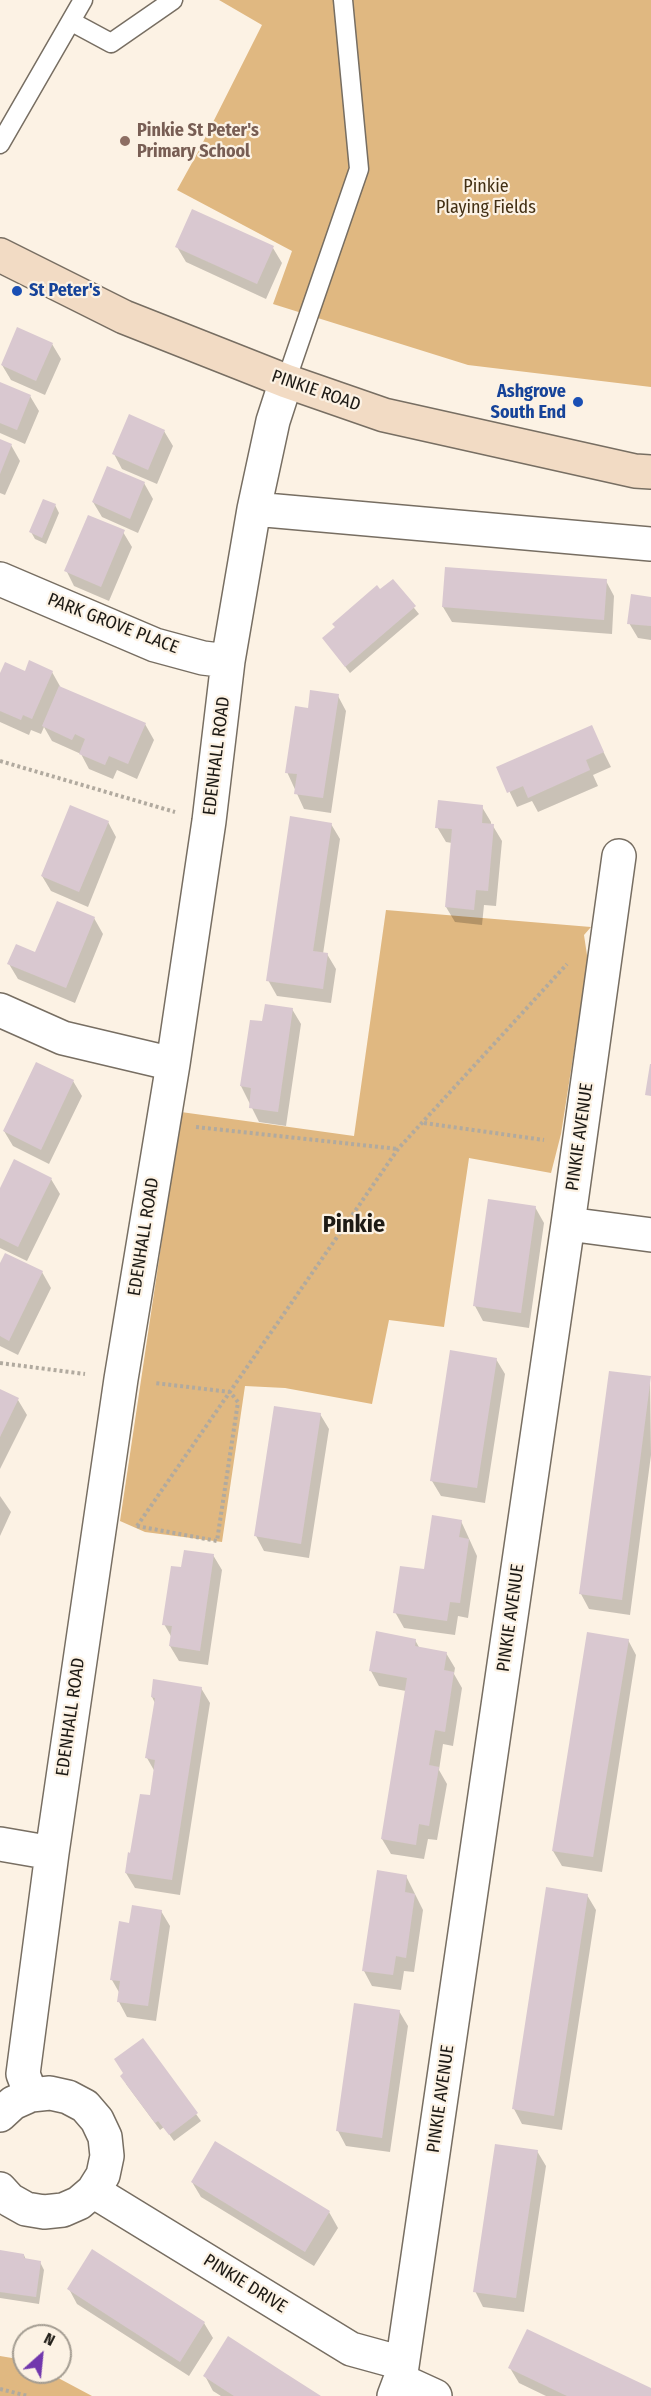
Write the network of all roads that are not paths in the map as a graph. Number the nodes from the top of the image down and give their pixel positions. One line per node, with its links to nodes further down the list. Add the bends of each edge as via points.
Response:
1 (83, 0): 4 (lane)
2 (173, 0): 4 (lane, via 111,43)
3 (342, 0): 7 (lane, via 359,169)
4 (72, 22): 5 (lane)
5 (0, 144)
6 (0, 255): 7 (main road, PINKIE ROAD, via 124,317)
7 (286, 381): 8 (main road, PINKIE ROAD, via 384,414); 9 (street, EDENHALL ROAD)
8 (651, 472)
9 (254, 509): 10 (street); 12 (street, EDENHALL ROAD)
10 (651, 544)
11 (0, 579): 12 (street, PARK GROVE PLACE, via 155,645)
12 (228, 661): 15 (street, EDENHALL ROAD)
13 (619, 856): 16 (street, PINKIE AVENUE)
14 (0, 1010): 15 (street, via 63,1038)
15 (173, 1064): 19 (street, EDENHALL ROAD, via 121,1379)
16 (568, 1224): 17 (street); 24 (street, PINKIE AVENUE)
17 (651, 1234)
18 (0, 1845): 19 (street)
19 (52, 1852): 20 (street, EDENHALL ROAD, via 23,2074)
20 (31, 2095): 21 (street, via 13,2103); 23 (street, via 50,2093 68,2097 85,2106 97,2120 105,2137 107,2156 103,2175)
21 (0, 2115)
22 (0, 2189): 23 (street, via 26,2209 44,2212 63,2210)
23 (93, 2191): 24 (street, PINKIE DRIVE)
24 (399, 2380): 25 (street, PINKIE DRIVE)
25 (435, 2396)

